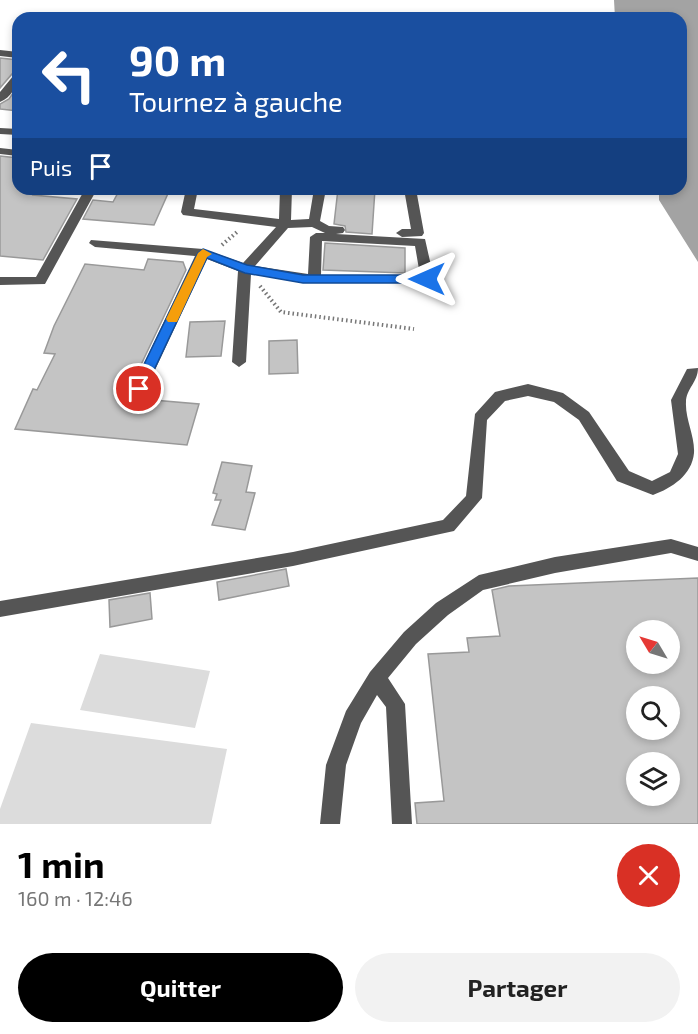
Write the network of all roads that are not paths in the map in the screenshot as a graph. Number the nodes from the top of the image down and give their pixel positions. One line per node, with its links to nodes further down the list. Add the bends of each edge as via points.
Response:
1 (12, 84): 2 (street)
2 (0, 99)
3 (88, 195): 14 (street, via 40,281)
4 (191, 195): 9 (street, via 187,212)
5 (286, 195): 9 (street)
6 (319, 195): 8 (street)
7 (411, 195): 8 (street, via 418,233 327,230)
8 (314, 223): 9 (street)
9 (285, 224): 12 (street)
10 (95, 243): 11 (street)
11 (203, 253): 12 (street); 17 (street)
12 (245, 270): 13 (street); 15 (street)
13 (314, 279): 13 (street, via 427,279 421,242 316,237)
14 (0, 281)
15 (239, 362)
16 (698, 372): 19 (street, via 692,373 678,400 686,454 676,476 653,488 623,476 584,416 558,397 528,390 500,396 480,418 474,498 448,526 292,559)
17 (139, 389)
18 (698, 554): 20 (street, via 671,546 555,565 479,583 410,638)
19 (0, 609)
20 (377, 678): 21 (street, via 353,718 336,765); 22 (street, via 395,704)
21 (330, 824)
22 (402, 824)

